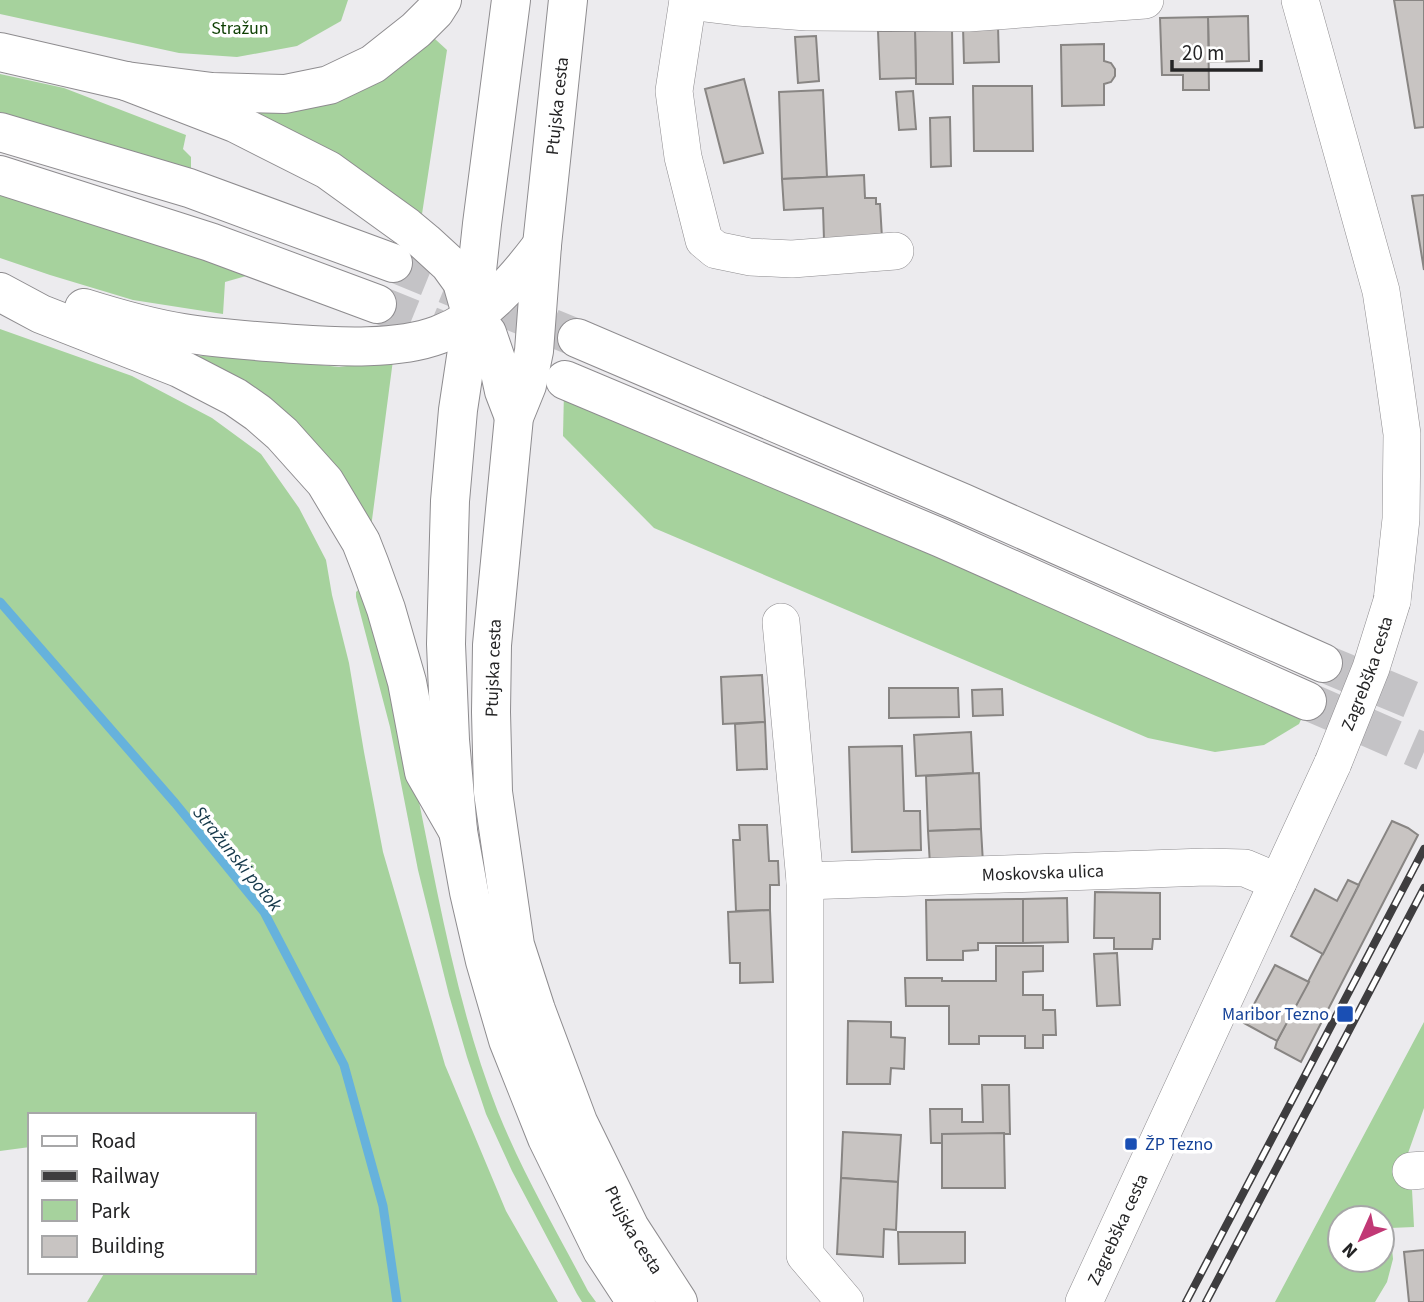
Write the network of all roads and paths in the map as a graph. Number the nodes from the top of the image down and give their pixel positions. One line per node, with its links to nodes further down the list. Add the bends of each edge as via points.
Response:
1 (442, 0): 8 (main road, via 416,30 373,64 329,85 285,94)
2 (511, 0): 17 (main road, Ptujska cesta)
3 (568, 0): 11 (main road, Ptujska cesta)
4 (688, 0): 5 (street, via 807,12 968,13); 12 (street, via 674,91 683,157 704,240 716,250 750,257 792,259)
5 (1145, 0)
6 (1300, 0): 26 (street, Zagrebška cesta, bridge, via 1381,291 1402,434 1401,519 1392,601 1371,668)
7 (0, 52): 8 (main road)
8 (126, 82): 17 (main road, via 235,123 328,170 449,264 462,282)
9 (0, 132): 13 (main road, via 189,188)
10 (0, 175): 16 (main road, via 210,242)
11 (542, 245): 17 (main road, via 507,289); 20 (main road, Ptujska cesta, via 534,351)
12 (895, 251)
13 (393, 263)
14 (0, 285): 17 (main road, via 182,333 312,345 406,342 439,335)
15 (0, 292): 24 (main road, via 41,314 179,368 235,397 282,434 325,482 370,565 407,682 424,772)
16 (377, 304)
17 (472, 317): 20 (main road, via 487,333); 24 (main road, Ptujska cesta, via 450,501 446,644)
18 (577, 338): 22 (main road)
19 (565, 380): 23 (main road, via 941,538)
20 (514, 416): 28 (main road, Ptujska cesta, via 492,645 491,712 493,792 515,945 578,1122 630,1228)
21 (781, 622): 25 (street)
22 (1323, 663)
23 (1307, 701)
24 (458, 831): 27 (main road, Ptujska cesta, via 485,961 508,1040 547,1138 602,1250)
25 (805, 881): 26 (street, Moskovska ulica, via 1206,867 1245,869); 29 (street, via 805,1255)
26 (1278, 882): 30 (street, Zagrebška cesta)
27 (635, 1302)
28 (678, 1302)
29 (845, 1302)
30 (1084, 1302)

